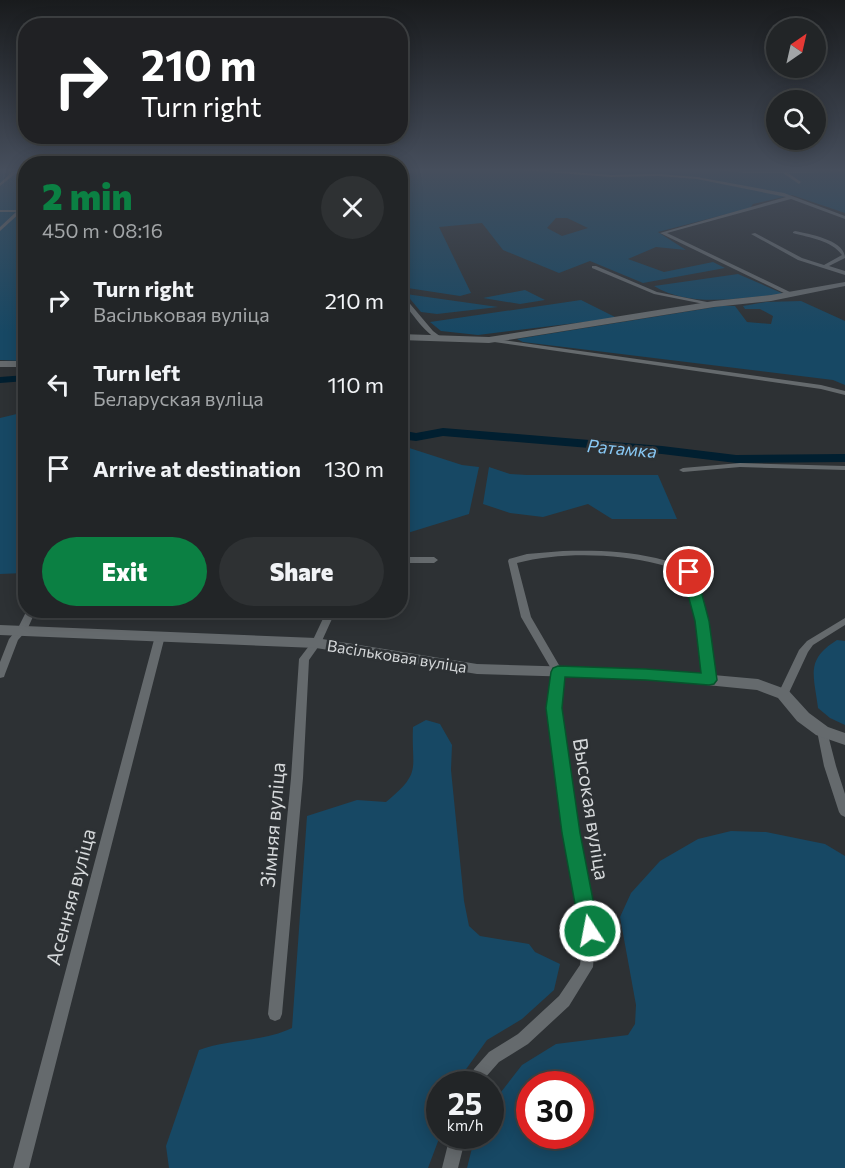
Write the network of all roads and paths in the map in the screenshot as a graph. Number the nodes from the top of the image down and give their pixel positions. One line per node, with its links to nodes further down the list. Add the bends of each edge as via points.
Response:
1 (696, 224): 9 (street, via 662,233)
2 (795, 232): 4 (street, via 830,243)
3 (753, 234): 6 (street)
4 (845, 256): 6 (street)
5 (594, 267): 11 (street, via 656,292)
6 (824, 267): 7 (street)
7 (845, 273)
8 (845, 284): 9 (street)
9 (790, 294): 11 (street)
10 (408, 304): 13 (street)
11 (714, 304): 14 (street)
12 (408, 337): 13 (street)
13 (439, 338): 14 (street)
14 (489, 340): 17 (street)
15 (0, 364): 16 (street)
16 (18, 364)
17 (845, 393)
18 (845, 468): 19 (street, via 740,465)
19 (683, 470)
20 (408, 560): 21 (street)
21 (434, 560)
22 (28, 618): 26 (street)
23 (328, 618): 28 (street, Зімняя вуліца)
24 (845, 621): 32 (street, via 804,650)
25 (0, 630): 26 (street, Васільковая вуліца)
26 (22, 630): 27 (street, Васільковая вуліца); 30 (street, via 14,639)
27 (160, 636): 28 (street, Васільковая вуліца); 39 (street, Асенняя вуліца)
28 (316, 643): 29 (street, Васільковая вуліца, via 477,669); 36 (street, Зімняя вуліца, via 304,659)
29 (558, 672): 31 (street, Васільковая вуліца); 31 (street, via 526,617 512,561 561,554 612,554 655,560 689,572 702,621); 37 (street, Высокая вуліца, via 554,708 571,833 590,931 586,967 564,1001)
30 (0, 674)
31 (709, 680): 32 (street, Васільковая вуліца, via 758,685)
32 (786, 697): 33 (street)
33 (822, 731): 34 (street); 35 (street)
34 (845, 739)
35 (845, 812)
36 (275, 1014)
37 (482, 1071)
38 (455, 1149): 40 (street)
39 (21, 1168)
40 (450, 1168)

